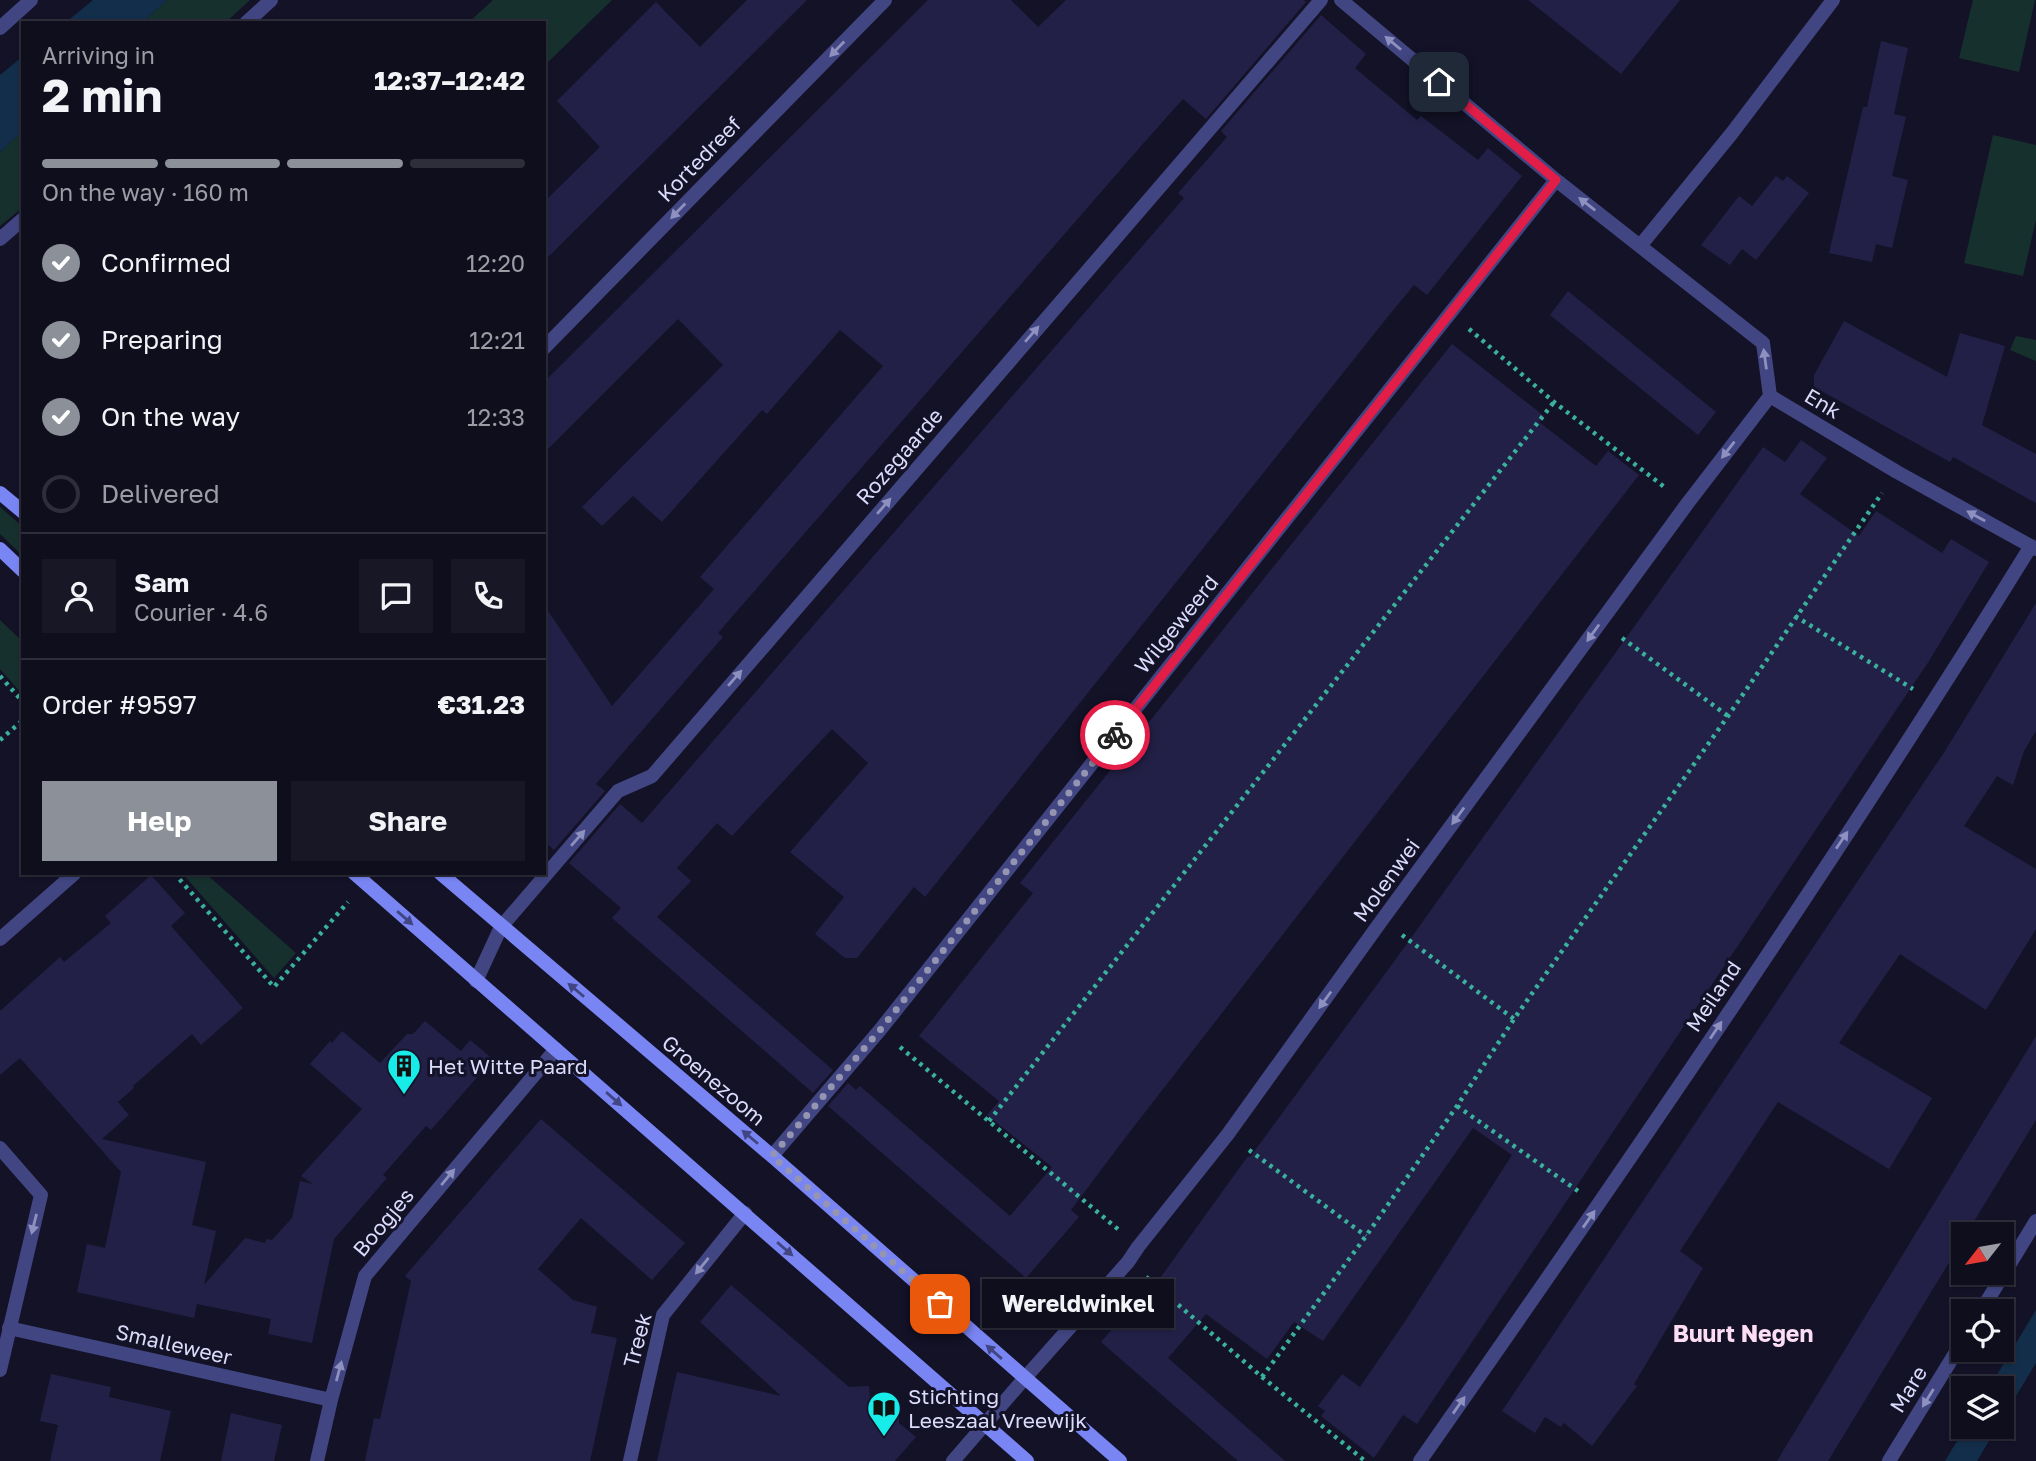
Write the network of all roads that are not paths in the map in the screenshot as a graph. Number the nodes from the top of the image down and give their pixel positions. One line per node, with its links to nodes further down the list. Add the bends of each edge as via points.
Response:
1 (32, 0): 8 (street)
2 (271, 0): 7 (street)
3 (885, 0): 13 (street, Kortedreef, one-way to 13)
4 (1321, 0): 23 (street, Rozegaarde, one-way to 4, via 618,791 652,776)
5 (1341, 0): 9 (street, Enk, one-way to 5)
6 (1833, 0): 12 (street)
7 (248, 21)
8 (0, 28)
9 (1556, 180): 12 (street, Enk, one-way to 9); 30 (street, Wilgeweerd, via 880,1030)
10 (21, 221): 11 (street)
11 (0, 239)
12 (1640, 246): 14 (street, Enk, one-way to 12, via 1763,343)
13 (546, 346)
14 (1770, 396): 17 (street, Enk, one-way to 14); 37 (street, Molenwei, one-way to 37, via 1228,1134 1128,1262)
15 (0, 493): 16 (street)
16 (21, 510)
17 (2033, 548): 45 (street, Meiland, one-way to 17, via 1599,1205)
18 (0, 549): 19 (street)
19 (21, 569)
20 (73, 875): 26 (street)
21 (442, 875): 25 (street, Groenezoom)
22 (546, 875): 25 (street, Rozegaarde, one-way to 22)
23 (546, 875)
24 (359, 878): 27 (street, one-way to 27)
25 (501, 927): 27 (street); 30 (street, Groenezoom, one-way to 25)
26 (0, 939)
27 (476, 981): 28 (street)
28 (556, 1049): 31 (street, one-way to 31); 38 (street, Boogjes, one-way to 28, via 365,1276)
29 (0, 1147): 34 (street, one-way to 34, via 41,1195)
30 (772, 1156): 37 (street, Groenezoom, one-way to 30)
31 (745, 1213): 39 (street, one-way to 39); 41 (street, Treek, one-way to 41, via 663,1315)
32 (2036, 1221): 33 (street)
33 (1988, 1299)
34 (9, 1328): 36 (street); 38 (street, Smalleweer)
35 (1951, 1360): 46 (street, Mare, one-way to 46)
36 (0, 1370)
37 (1024, 1378): 39 (street); 44 (street, Groenezoom)
38 (331, 1400): 40 (street, Boogjes)
39 (984, 1424): 42 (street); 43 (street)
40 (317, 1461)
41 (630, 1461)
42 (953, 1461)
43 (1027, 1461)
44 (1120, 1461)
45 (1420, 1461)
46 (1889, 1461)

